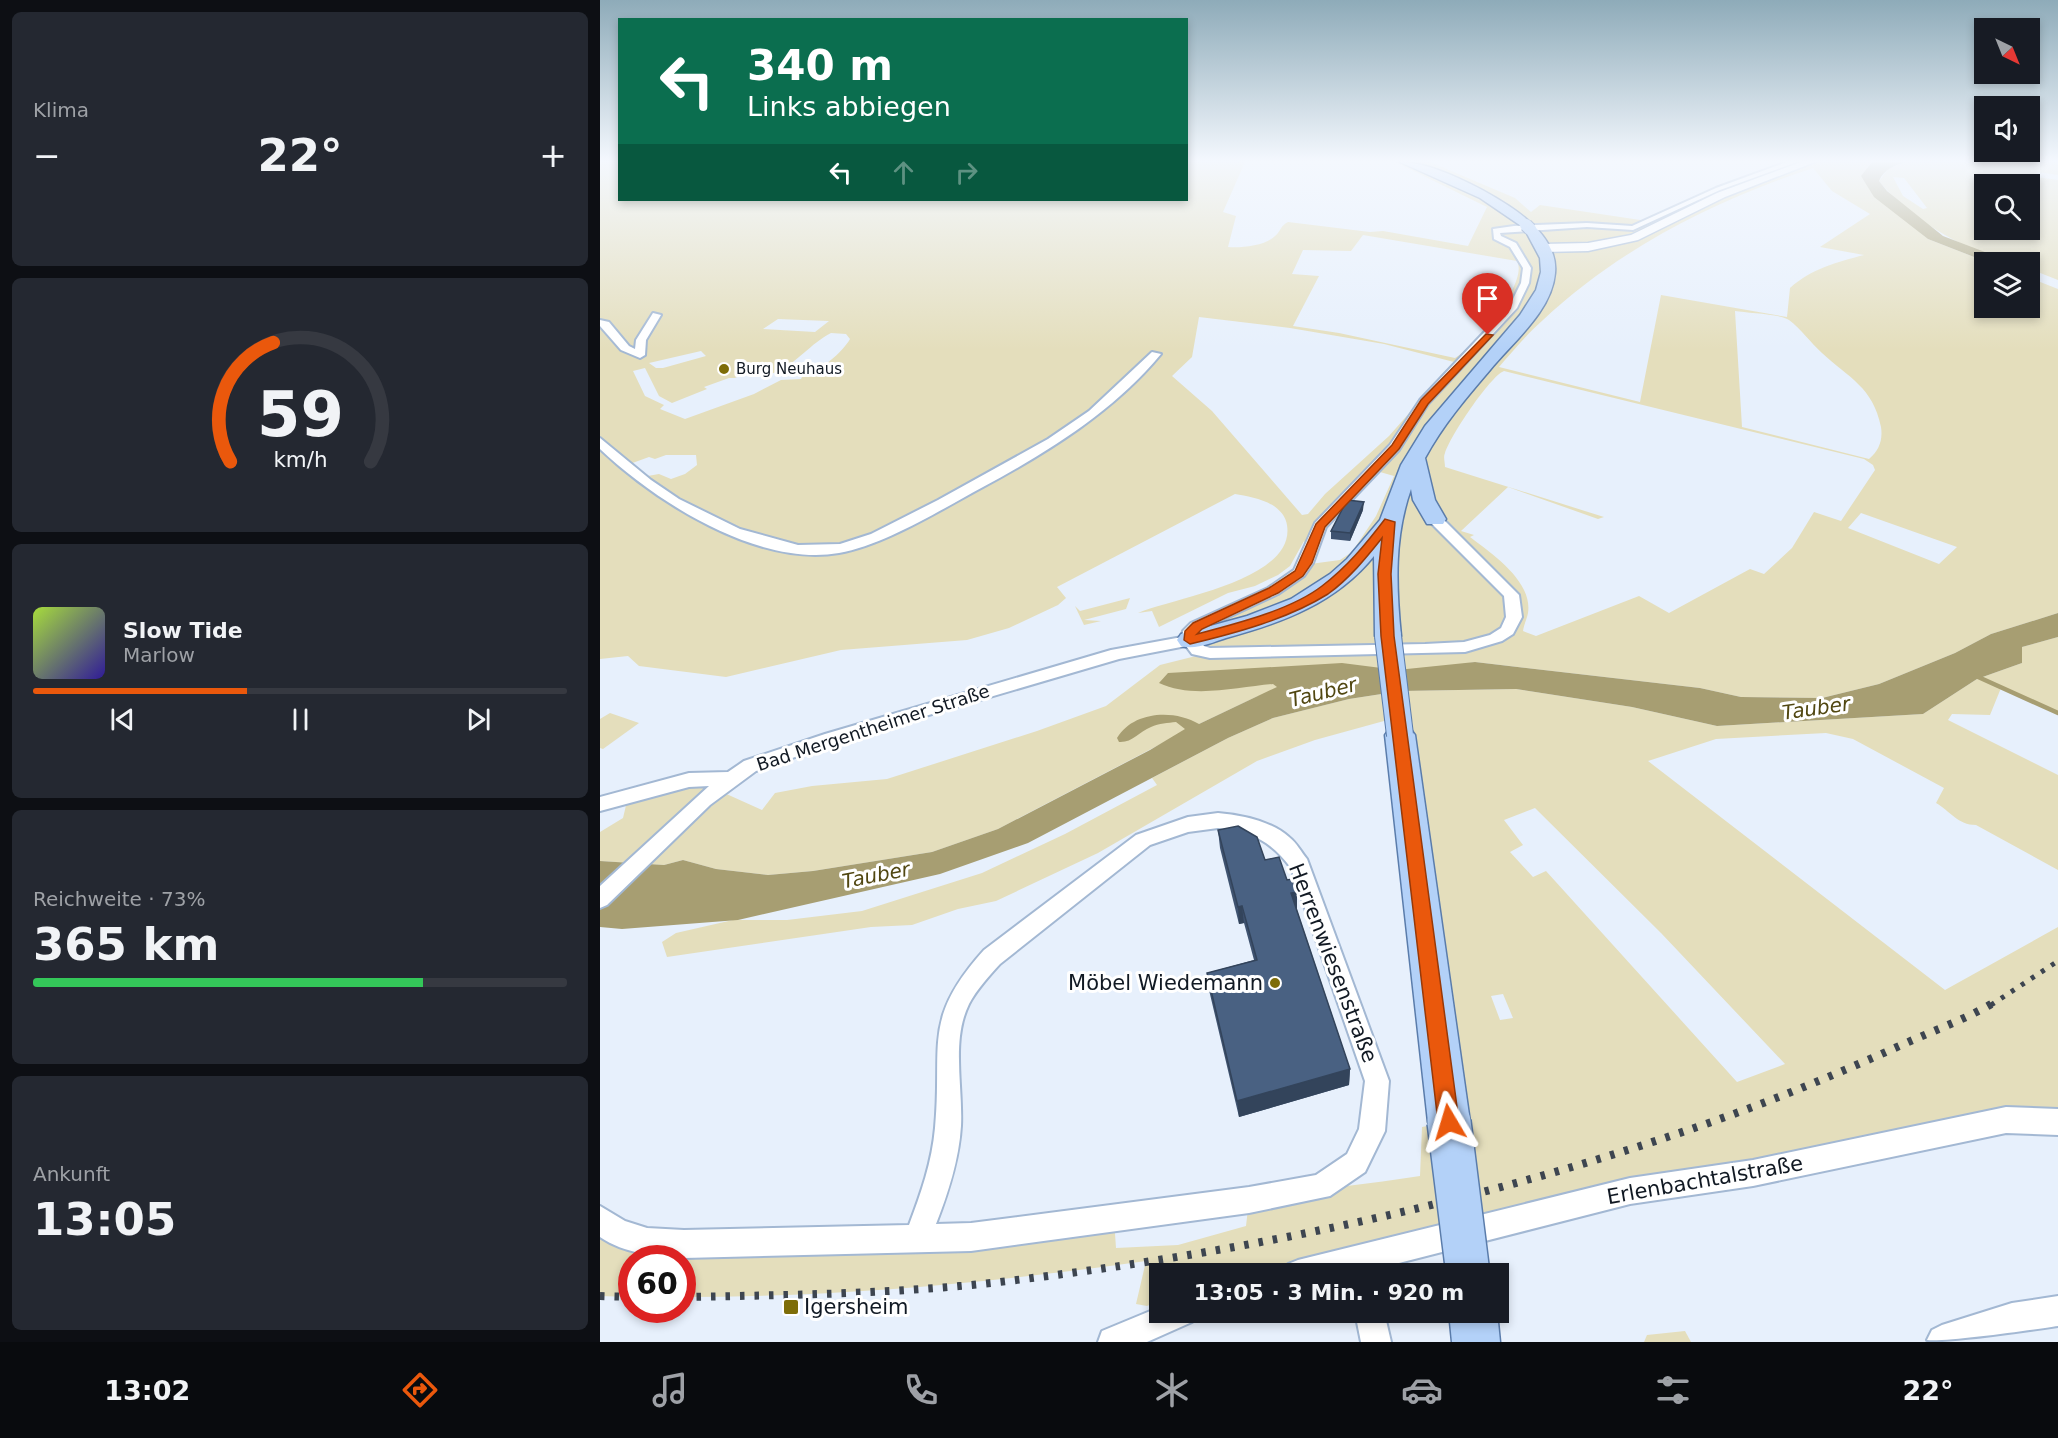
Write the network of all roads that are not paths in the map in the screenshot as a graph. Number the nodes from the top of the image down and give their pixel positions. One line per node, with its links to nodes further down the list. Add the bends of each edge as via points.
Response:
1 (1525, 225): 6 (main road)
2 (1640, 225): 14 (street, via 1496,231 1497,237 1513,245 1524,260 1527,275 1522,293 1502,321 1425,402 1395,447 1320,526 1299,573 1281,587 1197,626 1191,631)
3 (1662, 225): 4 (street, via 1641,235)
4 (1597, 245): 5 (street); 6 (street)
5 (1568, 248): 6 (main road)
6 (1544, 250): 11 (main road, via 1548,277 1538,300 1444,414)
7 (656, 315): 8 (street, via 641,340 640,355 625,348 606,324)
8 (600, 323)
9 (1156, 354): 10 (street, via 1095,411 1028,457 862,543 839,548 789,549 709,521 658,489)
10 (600, 442)
11 (1415, 457): 12 (main road, via 1424,500); 13 (main road)
12 (1435, 519): 14 (street, via 1511,595 1514,617 1507,631 1496,638 1482,644 1425,650 1219,653 1198,650)
13 (1389, 522): 14 (main road, via 1355,564 1324,590 1236,628); 22 (main road, bridge, via 1384,574 1388,636)
14 (1190, 640): 15 (street, Bad Mergentheimer Straße, via 1117,654 877,724 773,757)
15 (729, 779): 16 (street, via 689,780); 17 (street, Bad Mergentheimer Straße)
16 (600, 804)
17 (600, 898)
18 (2058, 1122): 21 (street, Erlenbachtalstraße, via 2006,1120 1753,1173 1630,1191)
19 (600, 1220): 20 (street, Herrenwiesenstraße, via 617,1232 647,1242)
20 (917, 1238): 20 (street, Herrenwiesenstraße, via 971,1237 1295,1194 1321,1187 1356,1163 1372,1131 1377,1081 1300,866 1282,842 1244,825 1206,819 1143,840 992,957 970,979 952,1014 948,1032 948,1127 934,1195)
21 (1368, 1263)
22 (1467, 1263)
23 (2058, 1311): 27 (street, via 2012,1318)
24 (1157, 1323): 28 (street)
25 (1372, 1323): 29 (street)
26 (1474, 1323): 30 (main road)
27 (1942, 1340)
28 (1113, 1342)
29 (1376, 1342)
30 (1476, 1342)

